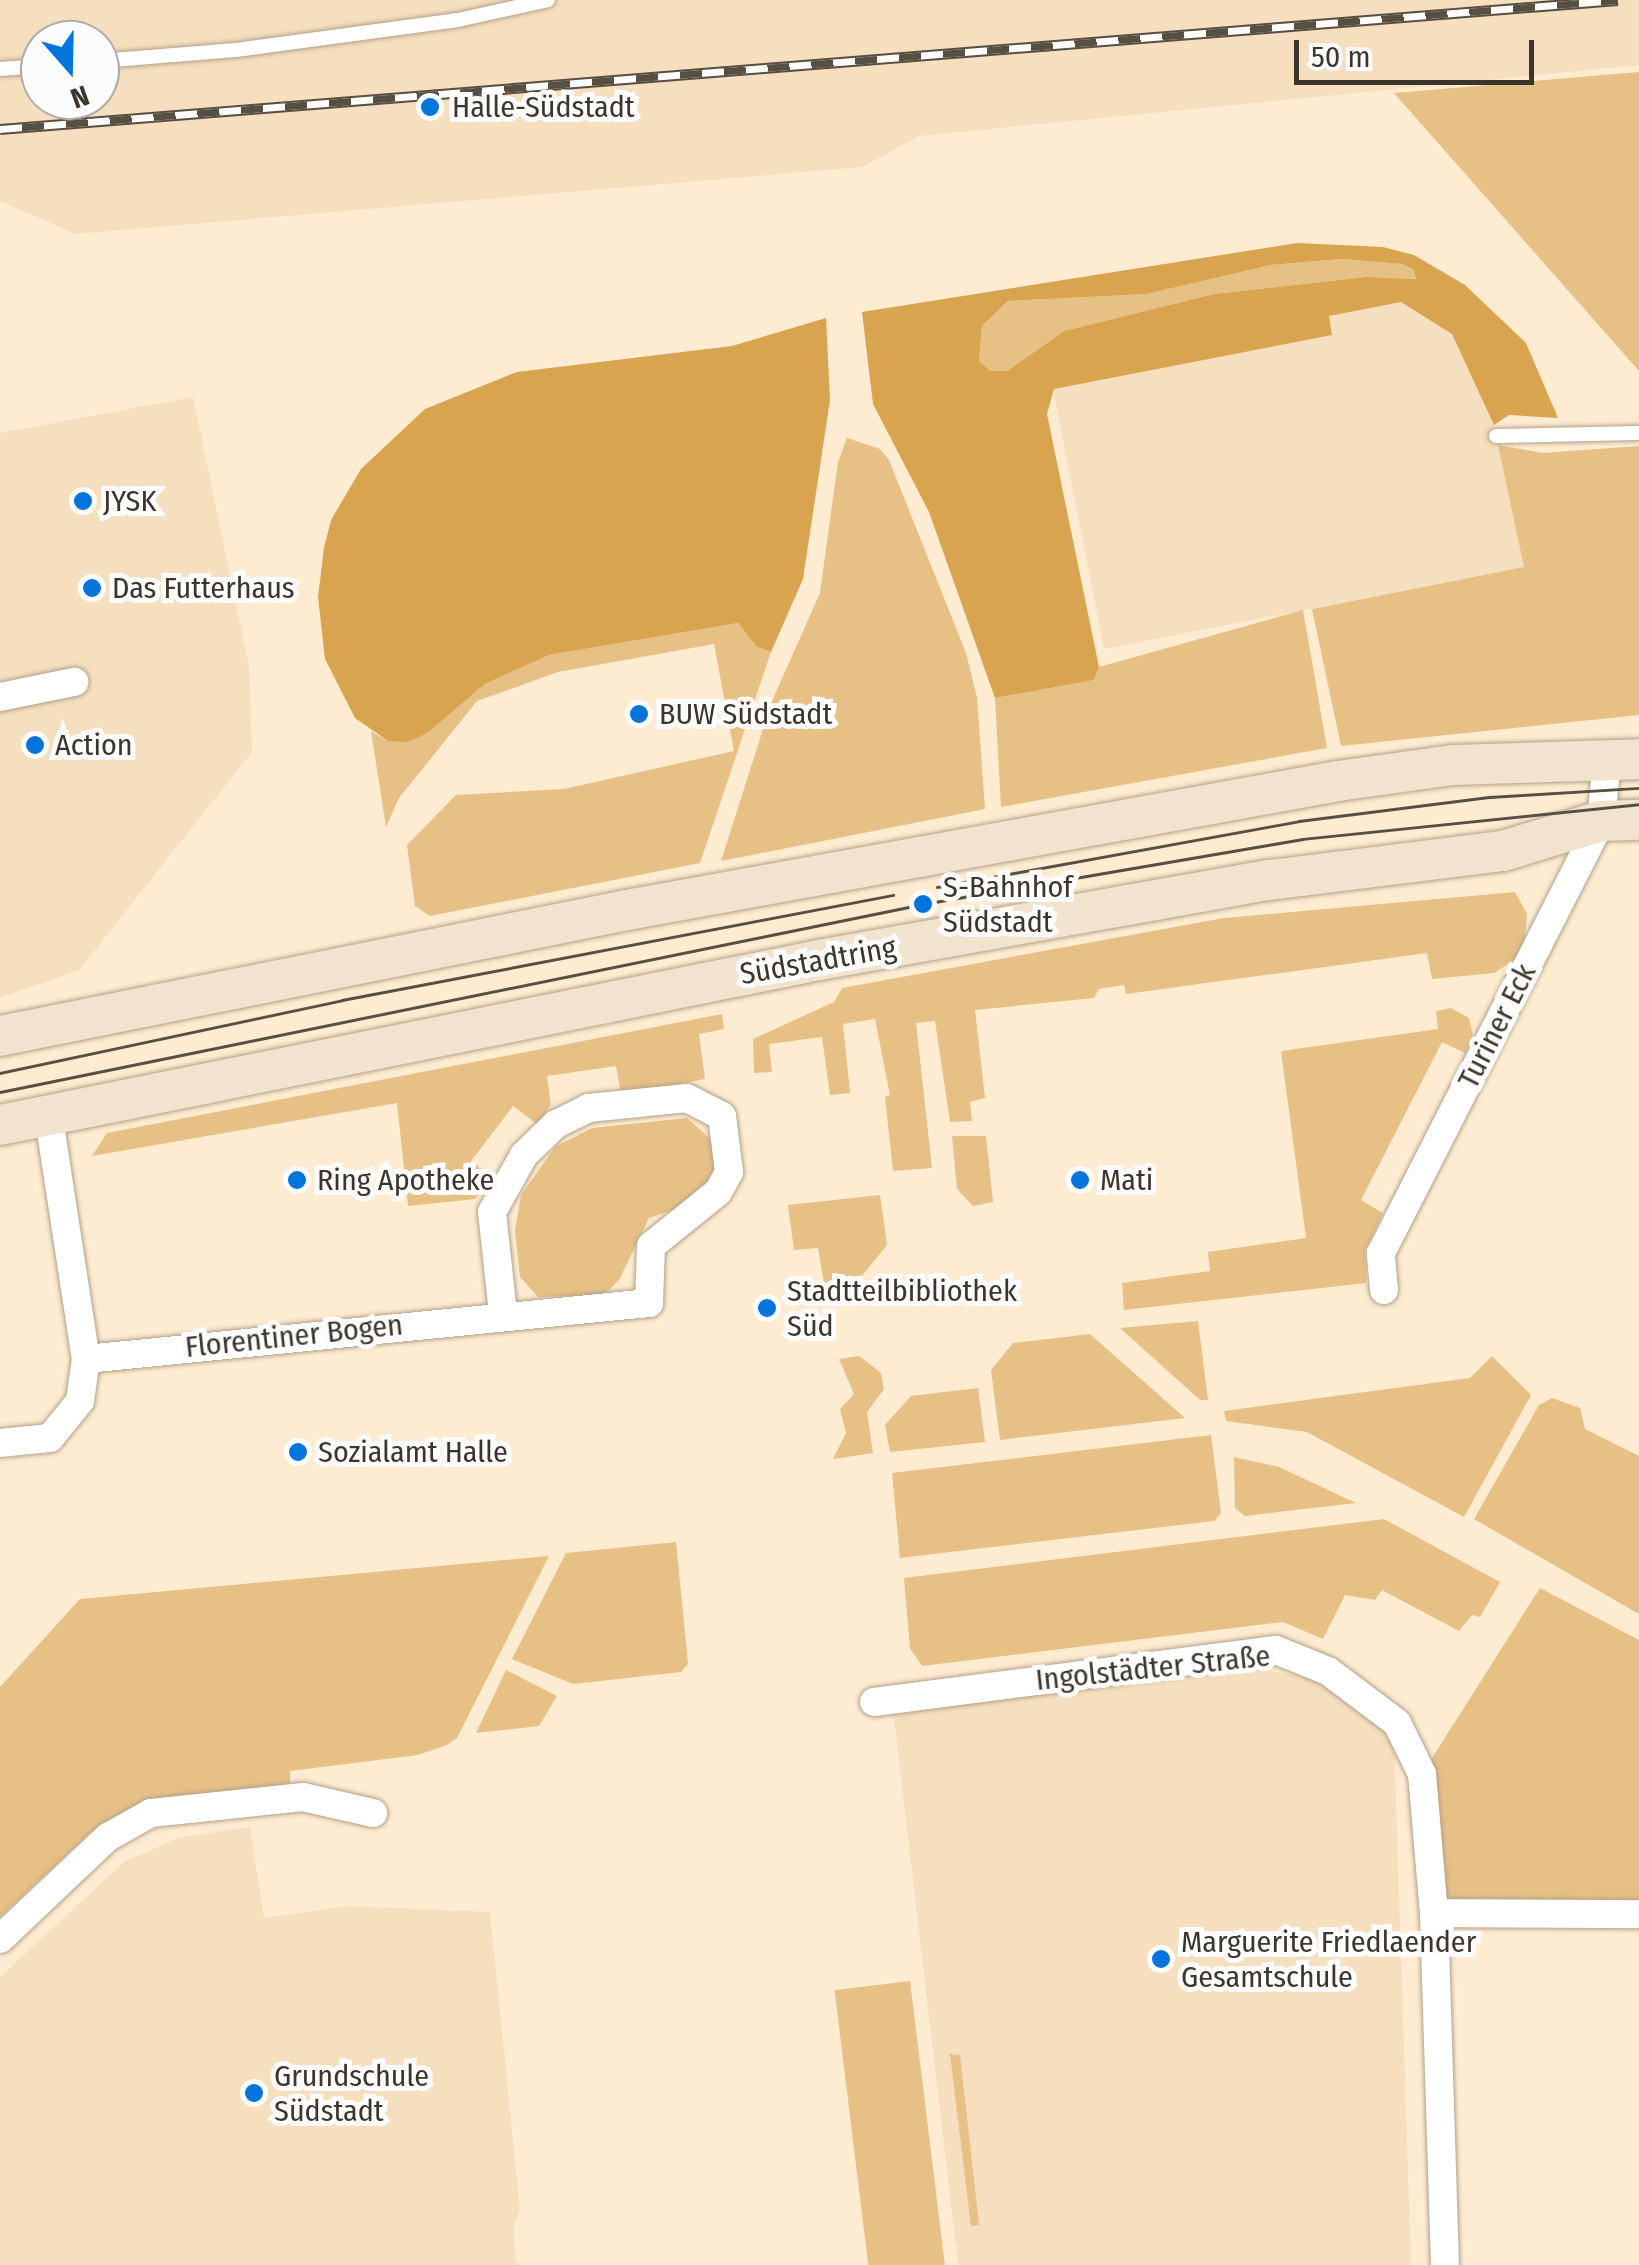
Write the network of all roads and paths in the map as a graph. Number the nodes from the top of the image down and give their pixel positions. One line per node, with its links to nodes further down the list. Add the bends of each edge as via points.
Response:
1 (548, 0): 2 (lane, via 310,40)
2 (120, 59)
3 (1639, 433): 4 (lane)
4 (1496, 436)
5 (74, 682): 6 (street)
6 (0, 697)
7 (1623, 760): 8 (street, Turiner Eck); 9 (street, via 1454,764 1319,784 627,910)
8 (1620, 821): 10 (street, Südstadtring, via 1503,851 1270,880 819,960); 12 (street, Turiner Eck, via 1382,1253)
9 (0, 1036)
10 (48, 1112): 11 (street, Südstadtring); 14 (street)
11 (0, 1125)
12 (1384, 1290)
13 (503, 1314): 13 (street, Florentiner Bogen, via 649,1303 651,1246 718,1192 729,1172 722,1116 687,1098 589,1108 556,1124 524,1155 492,1212); 14 (street, Florentiner Bogen)
14 (86, 1360): 15 (street, via 80,1401 50,1438)
15 (0, 1443)
16 (874, 1702): 18 (street, Ingolstädter Straße, via 1276,1650 1328,1671 1397,1723 1422,1774)
17 (373, 1813): 20 (street, via 303,1797 150,1814 108,1837)
18 (1434, 1913): 19 (street); 21 (street, Ingolstädter Straße)
19 (1639, 1914)
20 (0, 1939)
21 (1445, 2265)

